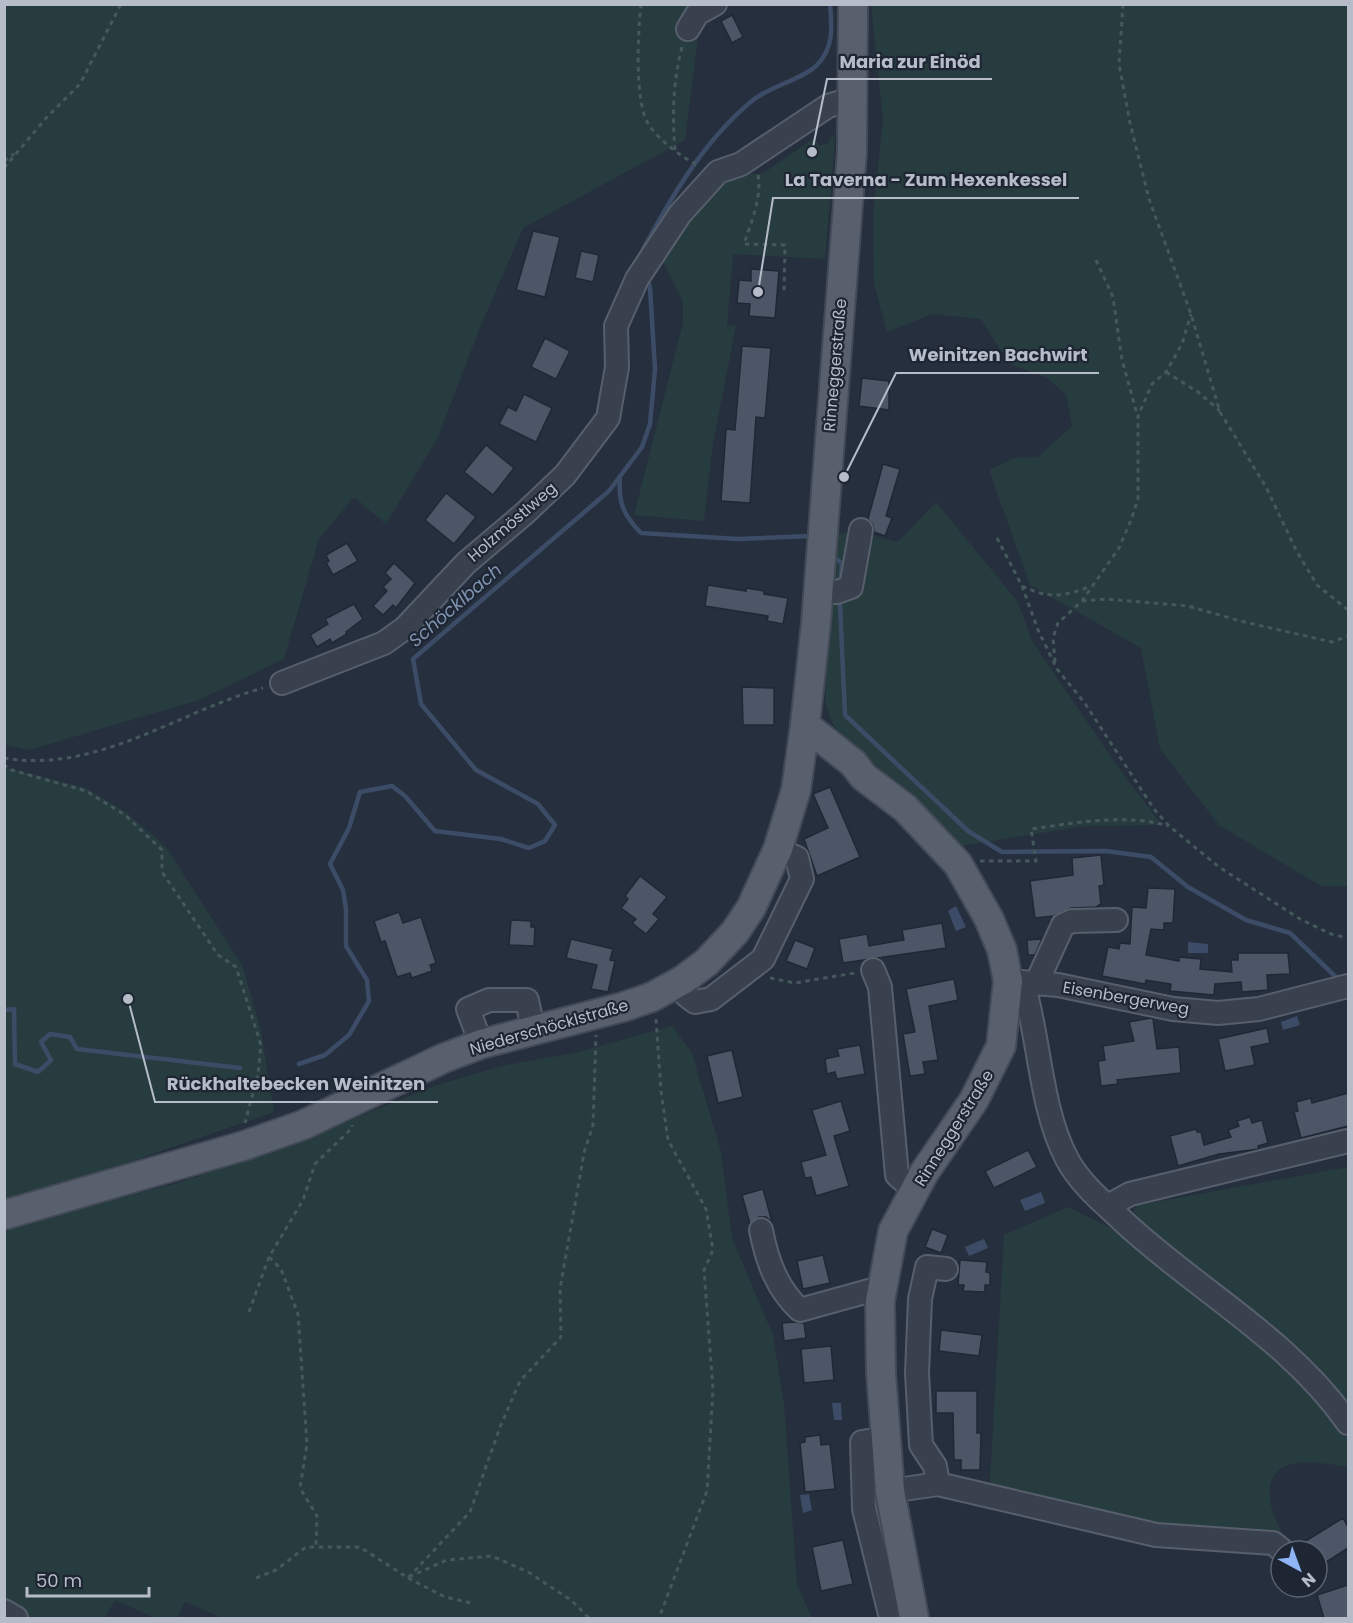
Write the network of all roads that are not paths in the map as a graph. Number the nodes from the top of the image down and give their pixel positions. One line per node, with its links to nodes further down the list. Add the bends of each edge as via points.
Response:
1 (715, 4): 3 (street, via 697,14)
2 (853, 4): 4 (main road, Rinneggerstraße)
3 (685, 38)
4 (854, 98): 6 (main road, Rinneggerstraße); 7 (street, Holzmöstlweg, via 828,106 741,164 718,172 680,214 637,279 616,326 617,367 608,418 565,475 466,562 405,628 384,643)
5 (861, 530): 6 (street, via 851,587)
6 (818, 592): 8 (main road, Rinneggerstraße)
7 (282, 683)
8 (805, 725): 9 (main road, Rinneggerstraße); 10 (main road, Rinneggerstraße, via 853,763)
9 (800, 762): 10 (main road, Rinneggerstraße); 11 (main road, Niederschöcklstraße)
10 (864, 777): 15 (main road, Rinneggerstraße, via 905,808 958,864)
11 (778, 849): 14 (main road, Niederschöcklstraße, via 751,908 735,932); 14 (street, via 797,858 802,879 763,959 711,999 695,1002 686,995)
12 (1116, 920): 15 (street, via 1072,921 1063,925)
13 (873, 970): 20 (street, via 880,987 897,1175)
14 (683, 980): 17 (main road, Niederschöcklstraße, via 652,997)
15 (1022, 983): 16 (street, Eisenbergerweg, via 1218,1013 1259,1009); 20 (main road, Rinneggerstraße, via 990,1072); 21 (street, Rinneggerstraße, via 1034,1021 1052,1125 1068,1161)
16 (1348, 986)
17 (533, 1029): 18 (main road, Niederschöcklstraße); 18 (street, via 527,1000 489,1000 468,1009)
18 (481, 1044): 22 (main road, Niederschöcklstraße, via 303,1125)
19 (1348, 1141): 21 (street, via 1130,1194)
20 (915, 1191): 25 (main road, Rinneggerstraße, via 893,1231)
21 (1107, 1206): 26 (street, Rinneggerstraße, via 1304,1368 1328,1393)
22 (4, 1215)
23 (761, 1230): 25 (street, via 766,1257 785,1297 800,1310)
24 (946, 1269): 28 (street, via 927,1267 920,1299 917,1373 921,1445 935,1466)
25 (883, 1287): 27 (main road, Rinneggerstraße, via 881,1373)
26 (1348, 1423)
27 (886, 1438): 29 (main road, Rinneggerstraße); 33 (street, via 861,1442 864,1509)
28 (938, 1484): 29 (street); 30 (street, via 1156,1535)
29 (890, 1491): 34 (main road, Rinneggerstraße)
30 (1269, 1544)
31 (4, 1611): 32 (street)
32 (16, 1618)
33 (891, 1618)
34 (914, 1618)

